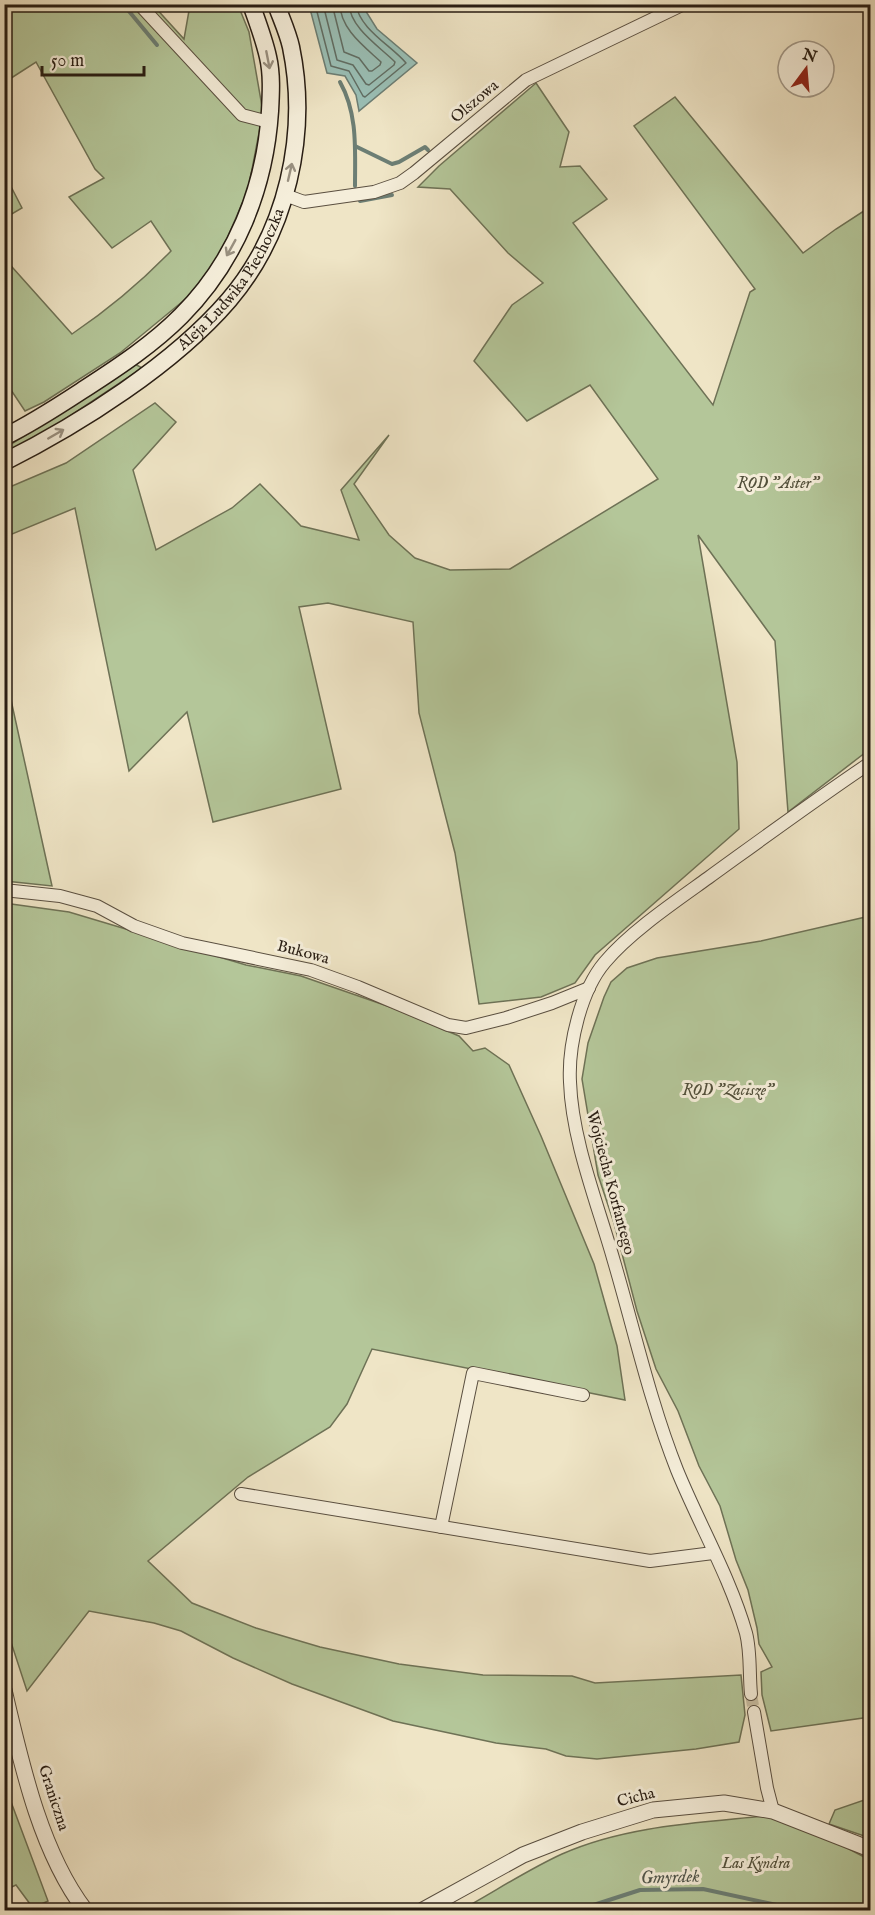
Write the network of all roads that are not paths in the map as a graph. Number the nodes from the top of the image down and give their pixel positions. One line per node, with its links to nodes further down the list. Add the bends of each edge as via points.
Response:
1 (139, 4): 5 (street, via 242,115)
2 (251, 4): 5 (main road, Aleja Ludwika Piechoczka, one-way to 5, via 268,57)
3 (276, 4): 6 (main road, Aleja Ludwika Piechoczka, one-way to 3, via 296,137 297,92 291,46)
4 (684, 4): 6 (street, Olszowa, via 526,80 399,183 374,192 304,202)
5 (269, 122): 7 (main road, Aleja Ludwika Piechoczka, one-way to 7, via 264,165 250,207 230,251 202,293 150,345)
6 (285, 195): 8 (main road, Aleja Ludwika Piechoczka, one-way to 6, via 65,429 166,359 199,331 228,301 252,267)
7 (4, 437)
8 (4, 462)
9 (870, 763): 11 (street, Wojciecha Korfantego, via 673,904 604,963)
10 (4, 890): 11 (street, Bukowa, via 60,896 97,906 134,926 182,943 311,970 448,1025 466,1028 506,1018)
11 (589, 988): 15 (street, Wojciecha Korfantego, via 579,1015 569,1080 574,1121 657,1410 676,1468)
12 (583, 1395): 14 (street, via 473,1374)
13 (241, 1494): 14 (street)
14 (441, 1527): 15 (street, via 650,1560)
15 (713, 1552): 17 (street, Wojciecha Korfantego, via 746,1636)
16 (4, 1690): 21 (street, Graniczna, via 26,1777)
17 (751, 1694)
18 (754, 1712): 19 (street)
19 (773, 1811): 20 (street, Cicha); 24 (street, Cicha, via 724,1803 652,1810 523,1855)
20 (870, 1849)
21 (69, 1890): 22 (street); 23 (street, Graniczna)
22 (76, 1911)
23 (85, 1911)
24 (423, 1911)

